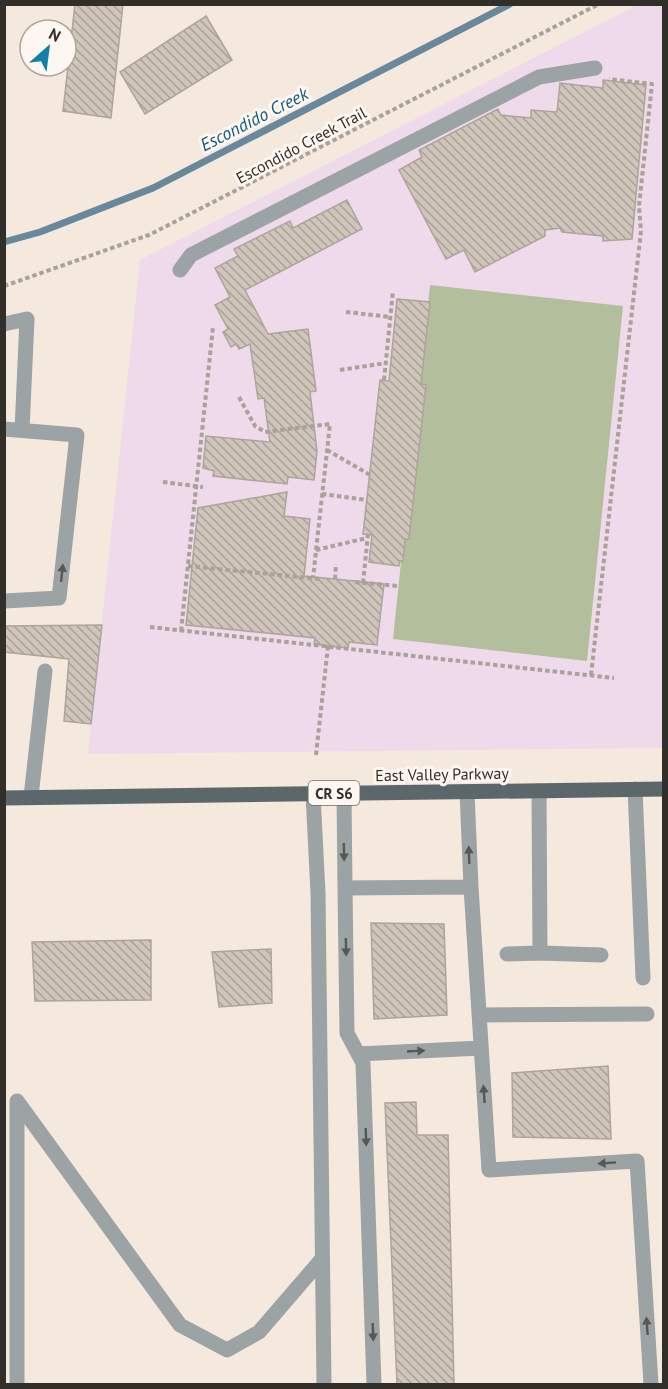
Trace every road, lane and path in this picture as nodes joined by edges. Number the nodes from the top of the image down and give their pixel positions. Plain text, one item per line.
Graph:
1 (599, 4) edge
2 (599, 73) joint
3 (180, 270) dead end
4 (4, 286) edge
5 (393, 291) dead end
6 (346, 312) dead end
7 (391, 316) junction
8 (4, 324) edge
9 (213, 327) dead end
10 (386, 363) junction
11 (340, 370) dead end
12 (384, 380) dead end
13 (239, 397) dead end
14 (4, 429) edge
15 (22, 430) junction
16 (327, 450) junction
17 (370, 475) dead end
18 (163, 482) dead end
19 (196, 486) junction
20 (203, 487) dead end
21 (322, 494) junction
22 (367, 500) dead end
23 (316, 550) junction
24 (336, 564) dead end
25 (188, 566) junction
26 (313, 578) junction
27 (320, 579) dead end
28 (335, 579) dead end
29 (355, 582) dead end
30 (363, 583) junction
31 (397, 586) dead end
32 (4, 601) edge
33 (150, 627) dead end
34 (181, 631) junction
35 (328, 646) junction
36 (45, 671) dead end
37 (591, 675) junction
38 (614, 678) dead end
39 (316, 755) dead end
40 (635, 789) junction
41 (663, 789) edge
42 (539, 791) junction
43 (467, 792) junction
44 (344, 793) junction
45 (313, 794) junction
46 (31, 797) junction
47 (4, 798) edge
48 (471, 887) junction
49 (345, 888) junction
50 (540, 953) junction
51 (507, 954) dead end
52 (601, 955) dead end
53 (643, 978) dead end
54 (647, 1014) dead end
55 (479, 1015) junction
56 (481, 1048) junction
57 (358, 1054) junction
58 (321, 1260) junction
59 (17, 1384) edge
60 (324, 1384) edge
61 (374, 1384) edge
62 (651, 1384) edge

1 - 4 path, Escondido Creek Trail
2 - 3 lane
2 - 37 path
5 - 7 path
6 - 7 path
7 - 10 path
8 - 15 lane
9 - 19 path
10 - 11 path
10 - 12 path
13 - 16 path
14 - 15 lane
32 -> 15 lane
16 - 17 path
16 - 21 path
18 - 19 path
19 - 20 path
19 - 25 path
21 - 22 path
21 - 23 path
23 - 26 path
23 - 30 path
24 - 28 path
25 - 26 path
25 - 34 path
26 - 27 path
29 - 30 path
30 - 31 path
33 - 34 path
34 - 35 path
35 - 37 path
35 - 39 path
36 - 46 lane
37 - 38 path
40 - 41 main road, East Valley Parkway / CR S6
40 - 42 main road, East Valley Parkway / CR S6
40 - 53 lane
42 - 43 main road, East Valley Parkway / CR S6
42 - 50 lane
43 - 44 main road, East Valley Parkway / CR S6
48 -> 43 lane
44 - 45 main road, East Valley Parkway / CR S6
44 -> 49 lane
45 - 46 main road, East Valley Parkway / CR S6
45 - 58 lane
46 - 47 main road, East Valley Parkway / CR S6
48 - 49 lane
48 - 55 lane
49 -> 57 lane
50 - 51 lane
50 - 52 lane
54 - 55 lane
55 - 56 lane
57 -> 56 lane
62 -> 56 lane
57 -> 61 lane
58 - 59 lane
58 - 60 lane

